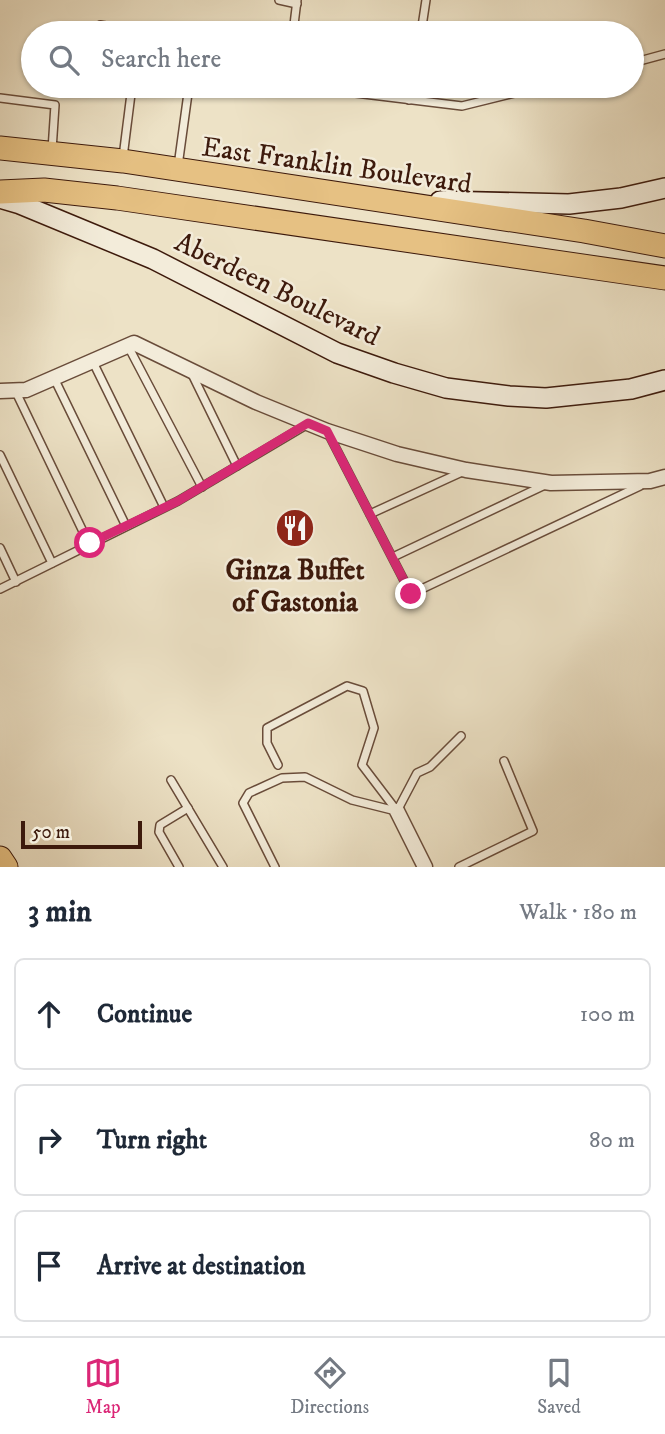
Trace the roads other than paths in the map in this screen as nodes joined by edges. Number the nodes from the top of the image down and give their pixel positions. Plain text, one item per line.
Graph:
1 (279, 0) edge
2 (426, 0) edge
3 (297, 2) edge
4 (295, 21) edge
5 (423, 21) edge
6 (665, 54) edge
7 (644, 60) edge
8 (0, 98) edge
9 (131, 98) edge
10 (187, 98) edge
11 (394, 98) edge
12 (494, 98) edge
13 (410, 100) joint
14 (0, 148) edge
15 (52, 153) junction
16 (123, 161) junction
17 (177, 170) junction
18 (665, 188) edge
19 (0, 192) edge
20 (0, 198) edge
21 (374, 200) junction
22 (665, 246) edge
23 (665, 278) edge
24 (128, 345) junction
25 (92, 360) junction
26 (189, 370) junction
27 (54, 377) junction
28 (665, 380) edge
29 (8, 391) edge
30 (308, 423) junction
31 (327, 431) junction
32 (0, 455) edge
33 (237, 466) junction
34 (466, 470) junction
35 (658, 479) edge
36 (551, 483) junction
37 (202, 487) junction
38 (164, 507) junction
39 (370, 514) junction
40 (126, 526) junction
41 (89, 544) junction
42 (0, 548) edge
43 (393, 557) junction
44 (52, 563) junction
45 (16, 582) junction
46 (0, 589) edge
47 (461, 736) dead end
48 (504, 761) dead end
49 (278, 765) dead end
50 (171, 780) dead end
51 (188, 808) junction
52 (397, 811) junction
53 (0, 858) edge
54 (6, 867) edge
55 (179, 867) edge
56 (223, 867) edge
57 (275, 867) edge
58 (425, 867) edge
59 (458, 867) edge

1 - 3 lane
2 - 5 lane
3 - 4 lane
6 - 7 lane
8 - 15 lane
9 - 16 lane
10 - 17 lane
11 - 13 lane
12 - 13 lane
14 - 15 main road, East Franklin Boulevard
15 - 16 main road, East Franklin Boulevard
16 - 17 main road, East Franklin Boulevard
17 - 21 main road, East Franklin Boulevard
18 - 21 main road
19 - 23 main road
20 - 28 main road, Aberdeen Boulevard
21 - 22 main road, East Franklin Boulevard
24 - 25 street
24 - 26 street
24 - 37 lane
25 - 27 street
25 - 38 lane
26 - 30 street
26 - 33 lane
27 - 29 street
27 - 40 lane
29 - 41 lane
30 - 31 street
30 - 33 lane
31 - 34 street
31 - 39 lane
32 - 44 lane
33 - 37 lane
34 - 36 street
34 - 39 lane
35 - 36 street
35 - 43 lane
36 - 43 lane
37 - 38 lane
38 - 40 lane
39 - 43 lane
40 - 41 lane
41 - 44 lane
42 - 45 lane
44 - 45 lane
45 - 46 lane
47 - 52 lane
48 - 59 lane
49 - 52 lane
50 - 51 lane
51 - 55 lane
51 - 56 lane
52 - 57 lane
52 - 58 street
53 - 54 main road

